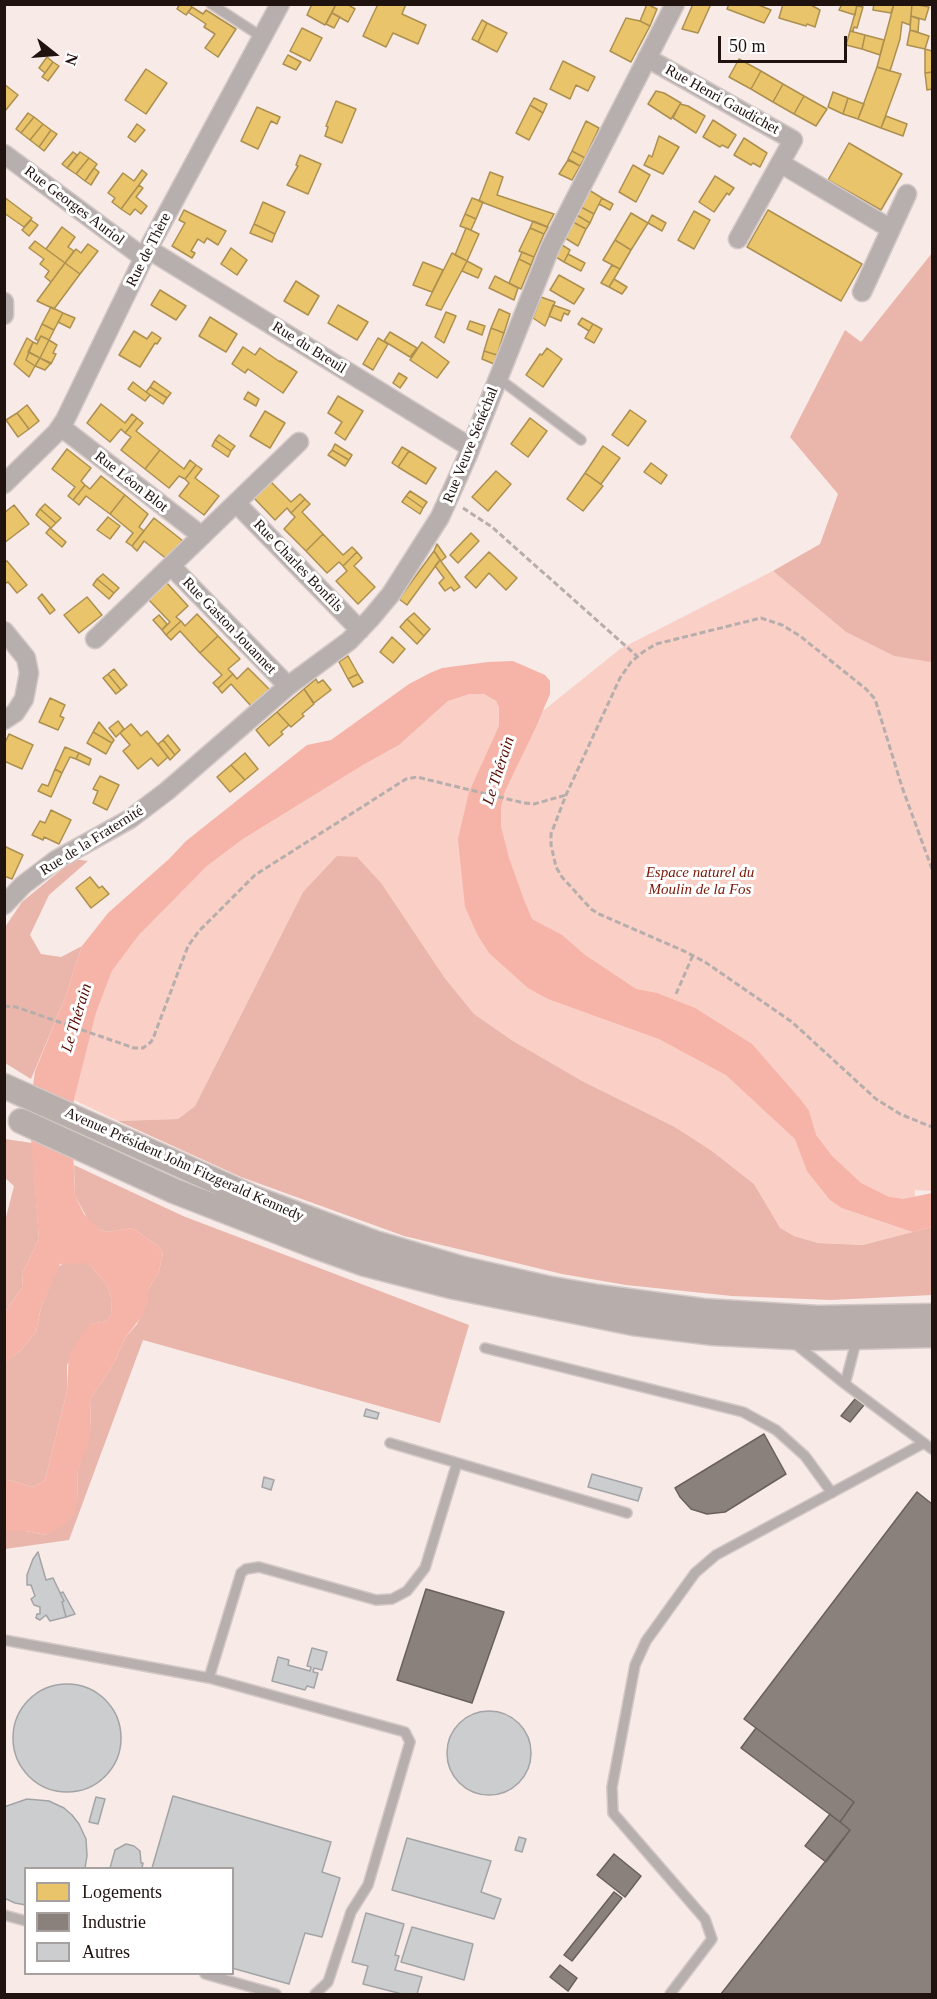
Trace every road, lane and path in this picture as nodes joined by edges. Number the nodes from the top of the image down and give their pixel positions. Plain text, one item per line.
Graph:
1 (211, 4) edge
2 (280, 4) edge
3 (675, 4) edge
4 (262, 37) junction
5 (646, 58) junction
6 (4, 154) edge
7 (780, 163) junction
8 (906, 194) dead end
9 (891, 229) junction
10 (738, 239) dead end
11 (146, 254) junction
12 (862, 292) dead end
13 (4, 302) edge
14 (4, 315) edge
15 (498, 378) junction
16 (61, 427) junction
17 (581, 440) dead end
18 (299, 442) dead end
19 (470, 447) junction
20 (4, 484) edge
21 (449, 499) junction
22 (236, 503) junction
23 (202, 536) junction
24 (171, 566) junction
25 (360, 630) junction
26 (4, 631) edge
27 (95, 639) dead end
28 (637, 656) junction
29 (288, 686) junction
30 (4, 720) edge
31 (566, 795) junction
32 (154, 802) joint
33 (933, 869) edge
34 (4, 905) edge
35 (693, 955) junction
36 (676, 994) dead end
37 (4, 1006) edge
38 (15, 1103) edge
39 (933, 1127) edge
40 (76, 1133) junction
41 (933, 1316) edge
42 (933, 1335) edge
43 (786, 1337) junction
44 (857, 1338) junction
45 (484, 1348) dead end
46 (846, 1384) junction
47 (390, 1443) dead end
48 (928, 1446) edge
49 (457, 1463) junction
50 (832, 1493) junction
51 (627, 1513) dead end
52 (4, 1640) edge
53 (209, 1678) junction
54 (4, 1915) edge
55 (24, 1920) edge
56 (208, 1975) edge
57 (276, 1995) edge
58 (315, 1995) edge
59 (670, 1995) edge

1 - 4 lane
2 - 4 street, Rue de Thère
3 - 5 street, Rue Veuve Sénéchal
4 - 11 street, Rue de Thère
5 - 7 street, Rue Henri Gaudichet
5 - 15 street, Rue Veuve Sénéchal
6 - 11 street, Rue Georges Auriol
7 - 9 street
7 - 10 street, Rue Henri Gaudichet
8 - 9 street
9 - 12 street
11 - 16 street, Rue de Thère
11 - 19 street, Rue du Breuil
13 - 14 street
15 - 17 lane
15 - 19 street, Rue Veuve Sénéchal
16 - 20 street, Rue de Thère
16 - 23 street, Rue Léon Blot
18 - 22 street
19 - 21 street, Rue Veuve Sénéchal
21 - 25 street, Rue Veuve Sénéchal
21 - 28 path
22 - 23 street
22 - 25 street, Rue Charles Bonfils
23 - 24 street, Rue Gaston Jouannet
24 - 27 street, Rue Gaston Jouannet
24 - 29 street, Rue Gaston Jouannet
25 - 29 street, Rue Veuve Sénéchal
26 - 30 street
28 - 31 path
28 - 33 path
29 - 32 street, Rue Veuve Sénéchal
31 - 35 path
31 - 37 path
32 - 34 street, Rue de la Fraternité
35 - 36 path
35 - 39 path
38 - 40 main road, Avenue Président John Fitzgerald Kennedy
40 - 41 main road, Avenue Président John Fitzgerald Kennedy
40 - 43 main road, Avenue Président John Fitzgerald Kennedy
42 - 44 main road, Avenue Président John Fitzgerald Kennedy
43 - 44 main road, Avenue Président John Fitzgerald Kennedy
43 - 46 lane
44 - 46 lane
45 - 50 lane
46 - 48 lane
47 - 49 lane
48 - 50 lane
49 - 51 lane
49 - 53 lane
50 - 59 lane
52 - 53 lane
53 - 58 lane
54 - 55 lane
56 - 57 lane

